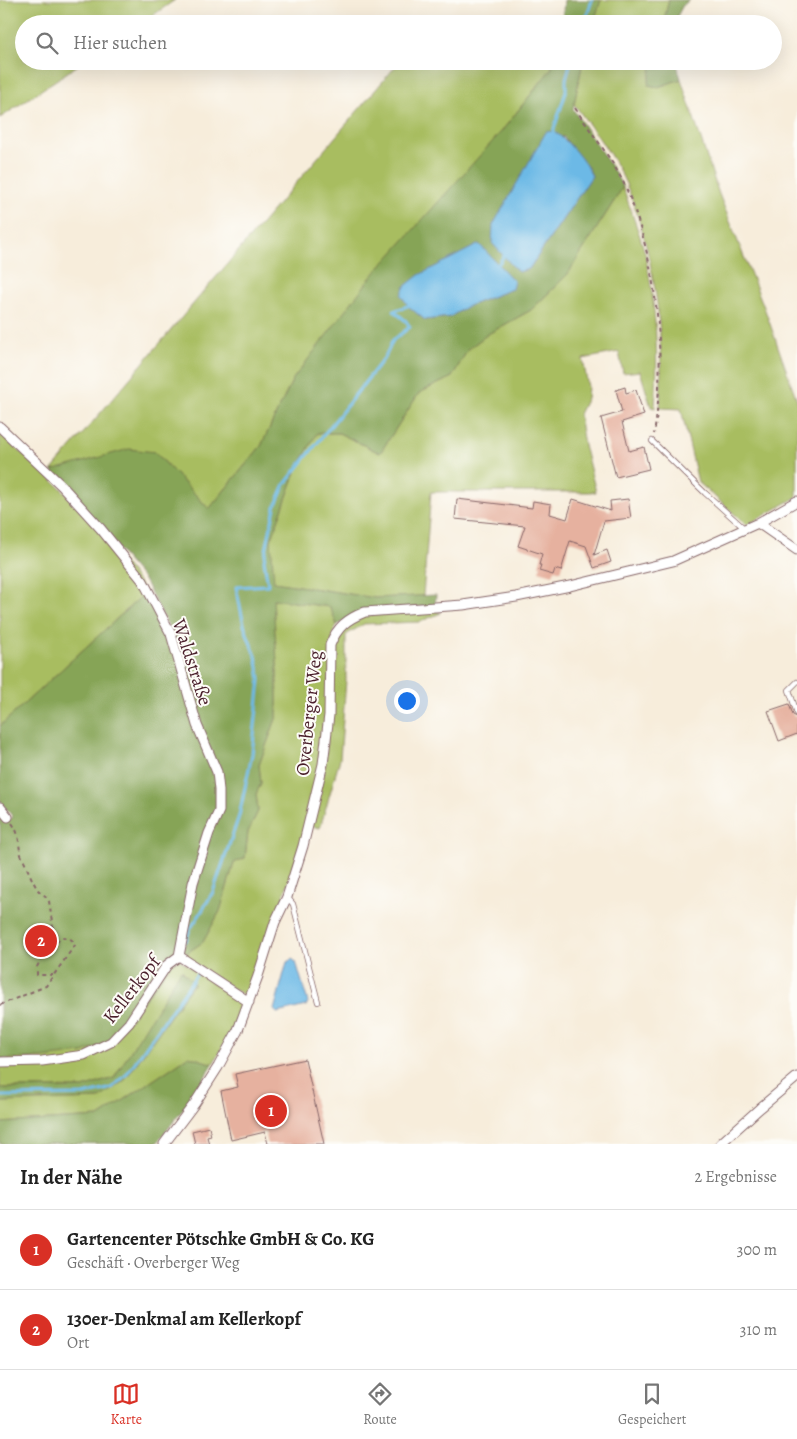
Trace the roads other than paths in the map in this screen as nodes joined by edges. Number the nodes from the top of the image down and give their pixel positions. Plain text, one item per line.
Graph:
1 (0, 427) edge
2 (652, 441) road end
3 (797, 500) edge
4 (758, 523) junction
5 (745, 528) junction
6 (797, 550) edge
7 (797, 682) edge
8 (797, 713) edge
9 (0, 807) edge
10 (8, 817) road end
11 (287, 897) junction
12 (179, 956) junction
13 (249, 1002) junction
14 (318, 1002) dead end
15 (0, 1062) edge
16 (797, 1077) edge
17 (164, 1144) edge
18 (720, 1144) edge

1 - 12 street, Waldstraße
2 - 5 lane
3 - 4 street, Overberger Weg
4 - 5 street, Overberger Weg
4 - 6 street
5 - 11 street, Overberger Weg
7 - 8 lane
9 - 10 street
11 - 13 street, Overberger Weg
11 - 14 lane
12 - 13 street, Kellerkopf
12 - 15 street, Kellerkopf
13 - 17 street, Overberger Weg
16 - 18 street

